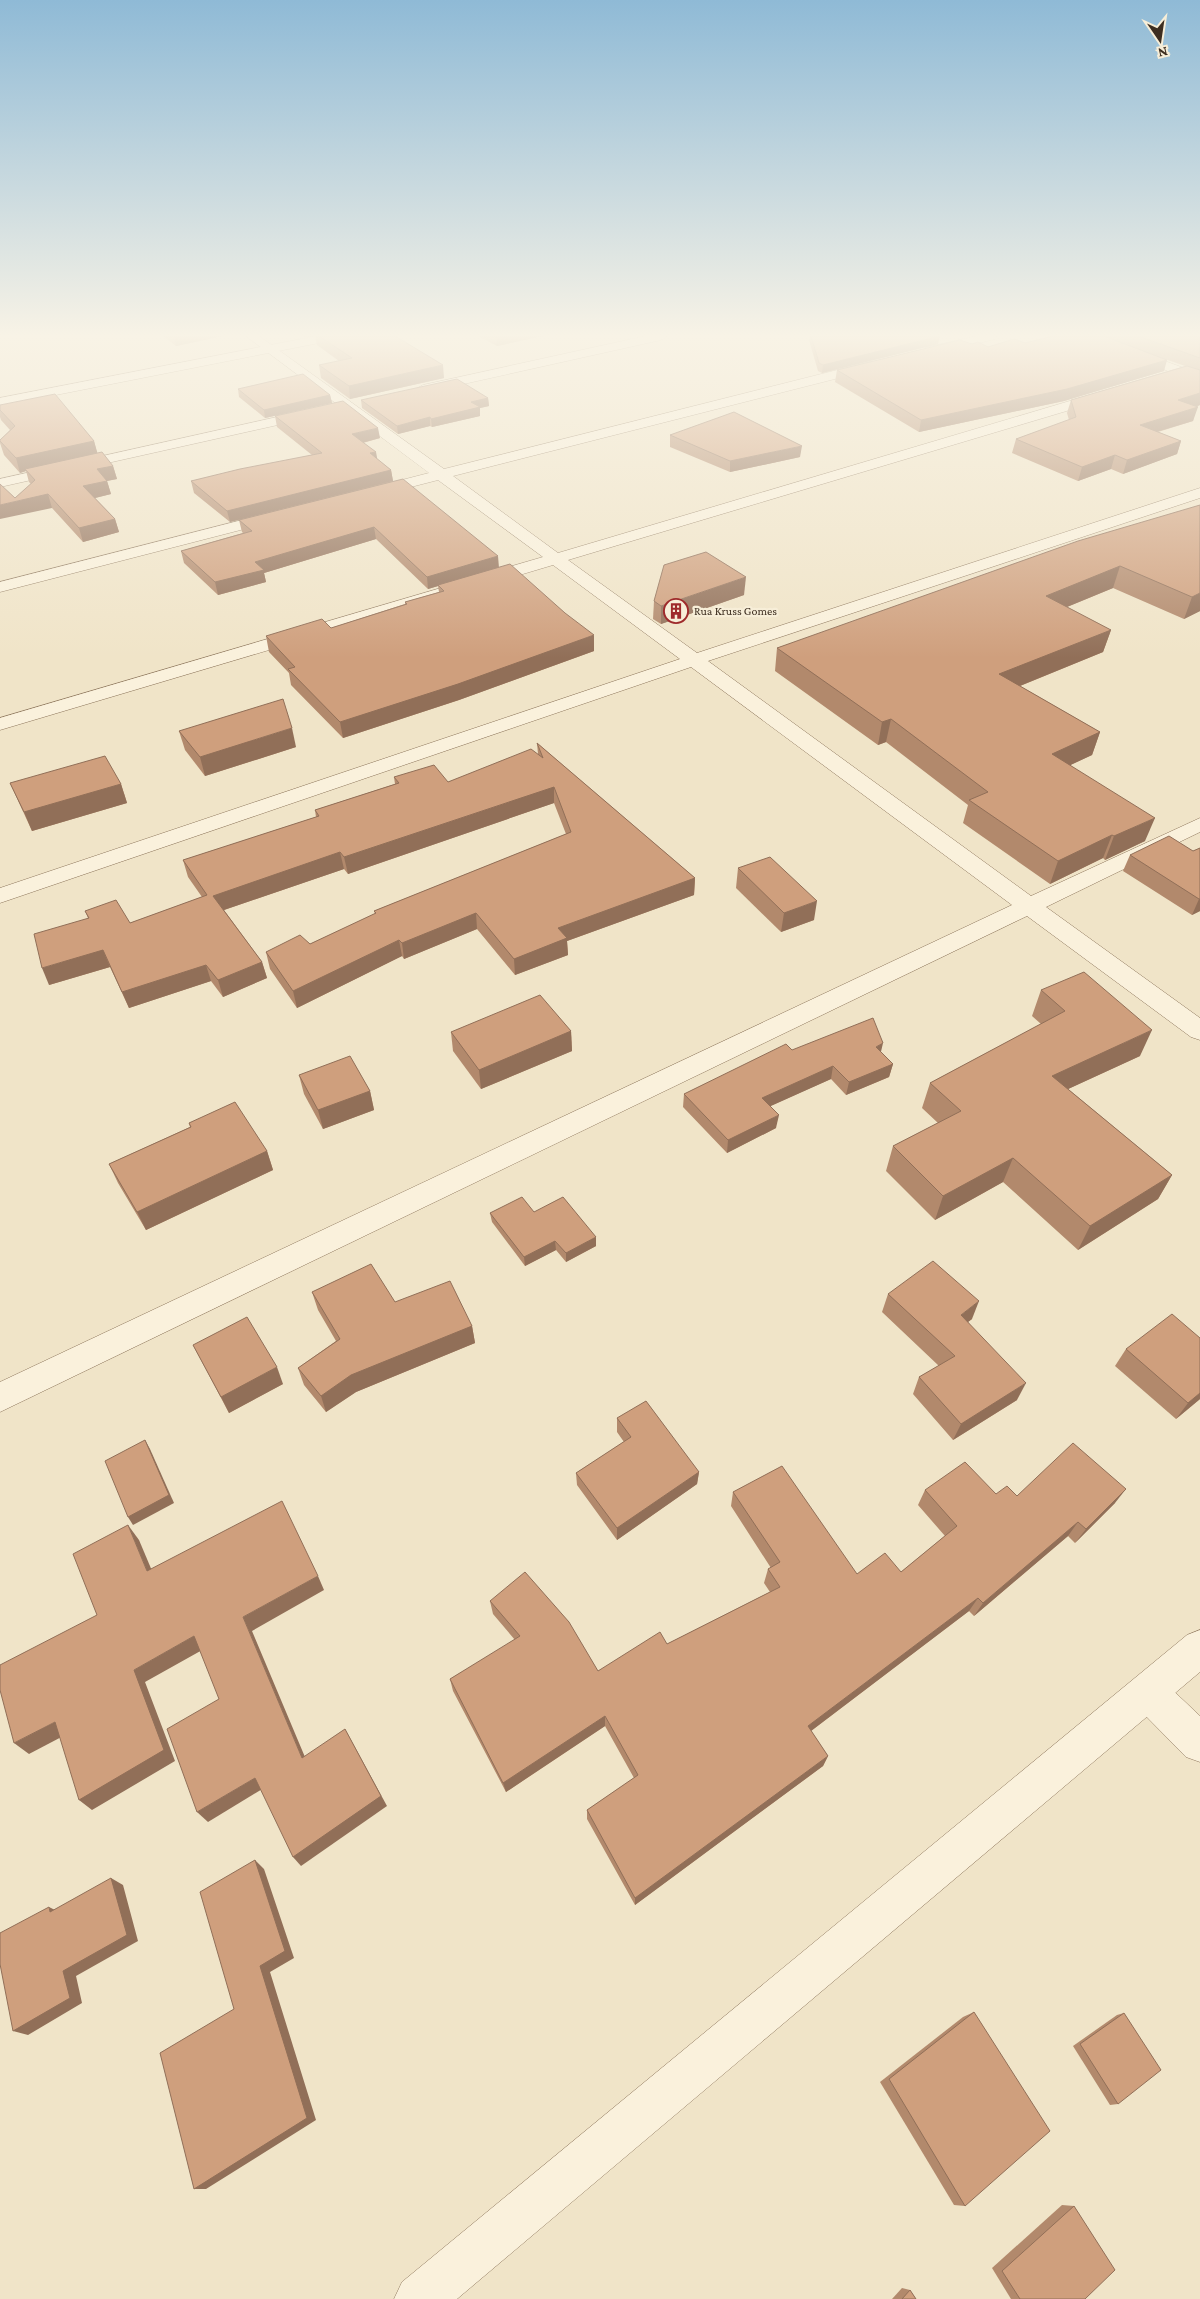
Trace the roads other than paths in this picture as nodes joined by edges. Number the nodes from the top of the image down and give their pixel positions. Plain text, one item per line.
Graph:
1 (179, 443) edge
2 (399, 443) edge
3 (566, 443) edge
4 (944, 443) edge
5 (442, 475) junction
6 (0, 483) edge
7 (1200, 493) edge
8 (355, 497) edge
9 (288, 514) edge
10 (556, 558) junction
11 (0, 587) edge
12 (694, 660) junction
13 (0, 724) edge
14 (1200, 824) edge
15 (0, 896) edge
16 (1029, 906) junction
17 (1200, 1031) edge
18 (0, 1398) edge
19 (1200, 1648) edge
20 (1148, 1692) junction
21 (1200, 1743) edge
22 (419, 2299) edge

1 - 6 street
2 - 5 street
3 - 5 street
4 - 10 street
5 - 8 street
5 - 10 street
7 - 12 street
9 - 11 street
10 - 12 street
10 - 13 street
12 - 15 street
12 - 16 street
14 - 16 street
16 - 17 street
16 - 18 street
19 - 20 street
20 - 21 street
20 - 22 street

